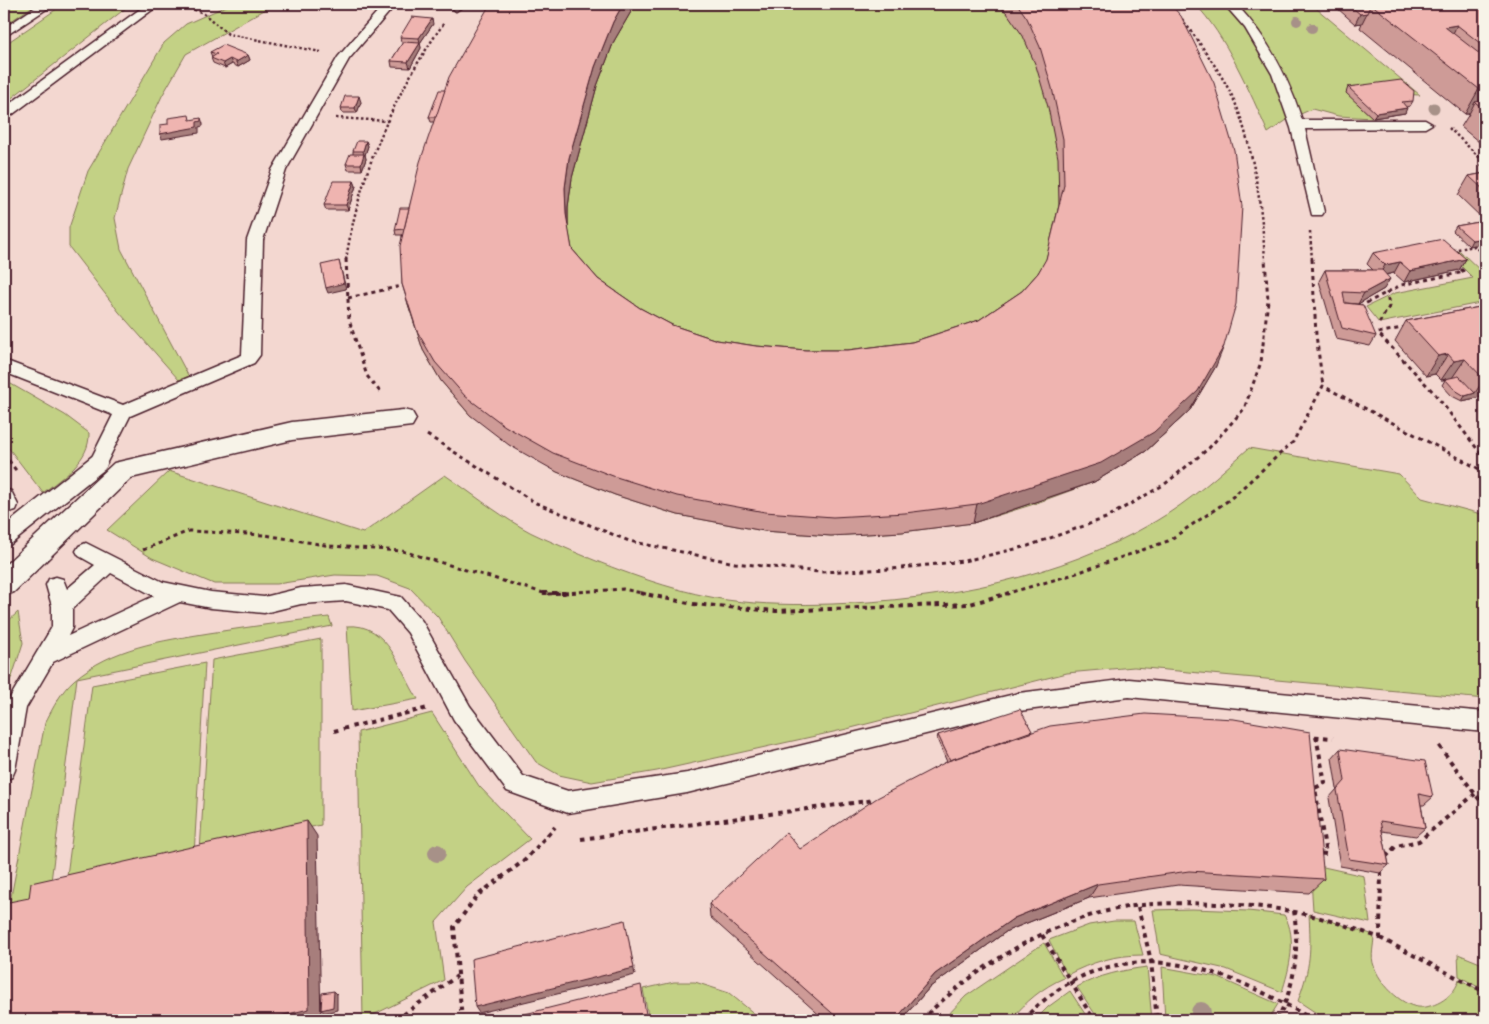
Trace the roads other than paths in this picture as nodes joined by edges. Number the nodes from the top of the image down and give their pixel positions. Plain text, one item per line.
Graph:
1 (48, 4) edge
2 (154, 4) edge
3 (390, 4) edge
4 (1230, 4) edge
5 (4, 33) edge
6 (4, 114) edge
7 (1298, 124) junction
8 (1425, 124) dead end
9 (1317, 212) road end
10 (4, 366) edge
11 (123, 412) junction
12 (402, 419) road end
13 (4, 538) edge
14 (86, 551) dead end
15 (110, 563) junction
16 (4, 584) edge
17 (56, 585) dead end
18 (180, 593) junction
19 (62, 606) junction
20 (46, 656) junction
21 (10, 710) edge
22 (1485, 722) edge
23 (4, 770) edge

1 - 5 lane
2 - 6 lane
3 - 11 lane
4 - 7 lane
7 - 8 lane
7 - 9 lane
10 - 11 lane
11 - 13 lane, bridge
12 - 16 street
14 - 15 lane
15 - 18 lane
15 - 19 lane
17 - 19 lane
18 - 20 lane
18 - 22 lane
19 - 20 lane
20 - 21 lane
21 - 23 lane

